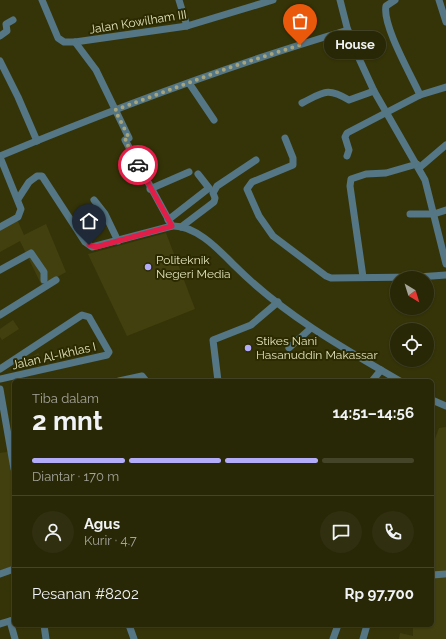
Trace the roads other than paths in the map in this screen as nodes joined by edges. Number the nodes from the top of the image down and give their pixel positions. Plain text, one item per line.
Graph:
1 (44, 0) edge
2 (179, 0) edge
3 (274, 0) edge
4 (340, 0) edge
5 (395, 0) edge
6 (439, 0) edge
7 (12, 20) dead end
8 (446, 22) edge
9 (187, 26) junction
10 (348, 30) junction
11 (0, 36) edge
12 (75, 42) junction
13 (0, 61) edge
14 (189, 83) junction
15 (446, 87) edge
16 (374, 91) junction
17 (420, 95) junction
18 (302, 103) dead end
19 (115, 110) junction
20 (386, 114) junction
21 (214, 120) dead end
22 (285, 138) dead end
23 (37, 141) junction
24 (446, 145) edge
25 (0, 156) edge
26 (347, 156) dead end
27 (256, 160) dead end
28 (418, 166) junction
29 (189, 172) dead end
30 (198, 174) dead end
31 (150, 189) junction
32 (18, 199) junction
33 (94, 200) dead end
34 (446, 210) edge
35 (410, 214) dead end
36 (434, 214) junction
37 (170, 223) junction
38 (0, 227) edge
39 (181, 227) junction
40 (442, 235) edge
41 (118, 241) junction
42 (446, 264) edge
43 (0, 270) edge
44 (446, 275) edge
45 (363, 277) junction
46 (44, 280) dead end
47 (56, 280) dead end
48 (278, 302) junction
49 (0, 315) edge
50 (311, 328) junction
51 (290, 348) dead end
52 (0, 369) edge
53 (381, 370) junction
54 (0, 379) edge
55 (128, 379) edge
56 (144, 379) edge
57 (218, 379) edge
58 (374, 379) edge
59 (394, 379) edge
60 (0, 389) edge
61 (434, 401) edge
62 (446, 406) edge
63 (2, 423) edge
64 (12, 461) edge
65 (12, 570) edge
66 (0, 574) edge
67 (446, 574) edge
68 (434, 575) edge
69 (12, 620) edge
70 (0, 623) edge
71 (13, 627) edge
72 (44, 627) edge
73 (130, 627) edge
74 (337, 627) edge
75 (366, 627) edge
76 (14, 639) edge
77 (46, 639) edge
78 (134, 639) edge
79 (333, 639) edge
80 (363, 639) edge

1 - 12 street
2 - 9 street
3 - 9 street, Jalan Kowilham III
4 - 10 street
5 - 17 street
6 - 8 street
7 - 11 street
9 - 12 street, Jalan Kowilham III
10 - 14 street
10 - 16 street
12 - 19 street
13 - 23 street
14 - 19 street
14 - 21 street
15 - 17 street
16 - 18 street
16 - 20 street
17 - 20 street
19 - 23 street
19 - 31 street
20 - 26 street
20 - 28 street
22 - 45 street
23 - 25 street
24 - 28 street
25 - 32 street
27 - 39 street
28 - 36 street
28 - 45 street
29 - 31 street
30 - 37 street
31 - 37 street
32 - 38 street
32 - 41 street
33 - 41 street
34 - 36 street
35 - 36 street
36 - 40 street
37 - 39 street
37 - 41 street
39 - 48 street
40 - 42 street
43 - 46 street
44 - 45 street
47 - 49 street
48 - 50 street
48 - 57 street
50 - 51 street
50 - 53 street
52 - 54 street, Jalan Al-Ikhlas I
53 - 58 street
53 - 59 street
55 - 56 street
60 - 63 street
61 - 62 street
63 - 64 street
65 - 66 street
67 - 68 street
69 - 70 street
71 - 76 street
72 - 77 street
73 - 78 street
74 - 79 street
75 - 80 street

